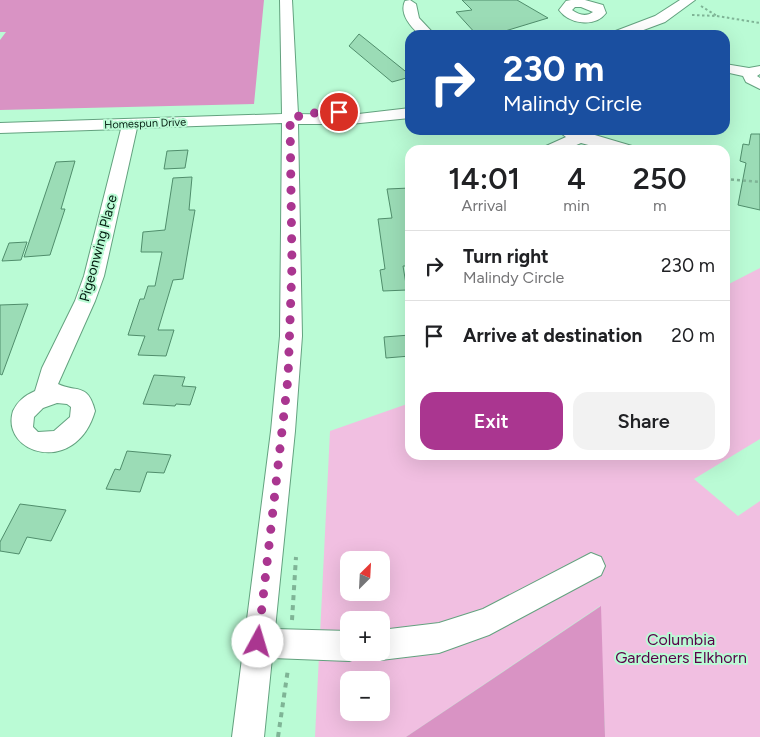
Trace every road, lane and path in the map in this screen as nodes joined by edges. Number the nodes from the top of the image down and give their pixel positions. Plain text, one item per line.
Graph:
1 (286, 0) edge
2 (409, 3) edge
3 (695, 3) edge
4 (688, 15) junction
5 (717, 16) junction
6 (595, 17) dead end
7 (760, 23) edge
8 (424, 30) edge
9 (617, 30) edge
10 (634, 30) edge
11 (659, 30) edge
12 (730, 68) edge
13 (755, 71) edge
14 (760, 85) edge
15 (405, 104) edge
16 (405, 113) edge
17 (290, 118) junction
18 (130, 124) junction
19 (0, 128) edge
20 (571, 135) edge
21 (575, 135) edge
22 (558, 145) edge
23 (609, 145) edge
24 (730, 179) edge
25 (760, 182) edge
26 (46, 396) dead end
27 (591, 566) dead end
28 (258, 642) junction
29 (390, 644) edge
30 (340, 646) edge
31 (248, 737) edge

1 - 17 street
2 - 8 street
3 - 4 street
3 - 5 path
3 - 10 street
4 - 5 path
4 - 11 street
5 - 7 path
6 - 9 street
12 - 13 street
13 - 14 street
15 - 17 street
16 - 17 street
17 - 18 street, Homespun Drive
17 - 28 street
18 - 19 street, Homespun Drive
18 - 26 street, Pigeonwing Place
20 - 22 street
21 - 23 street
24 - 25 path
27 - 29 street
28 - 30 street
28 - 31 street

